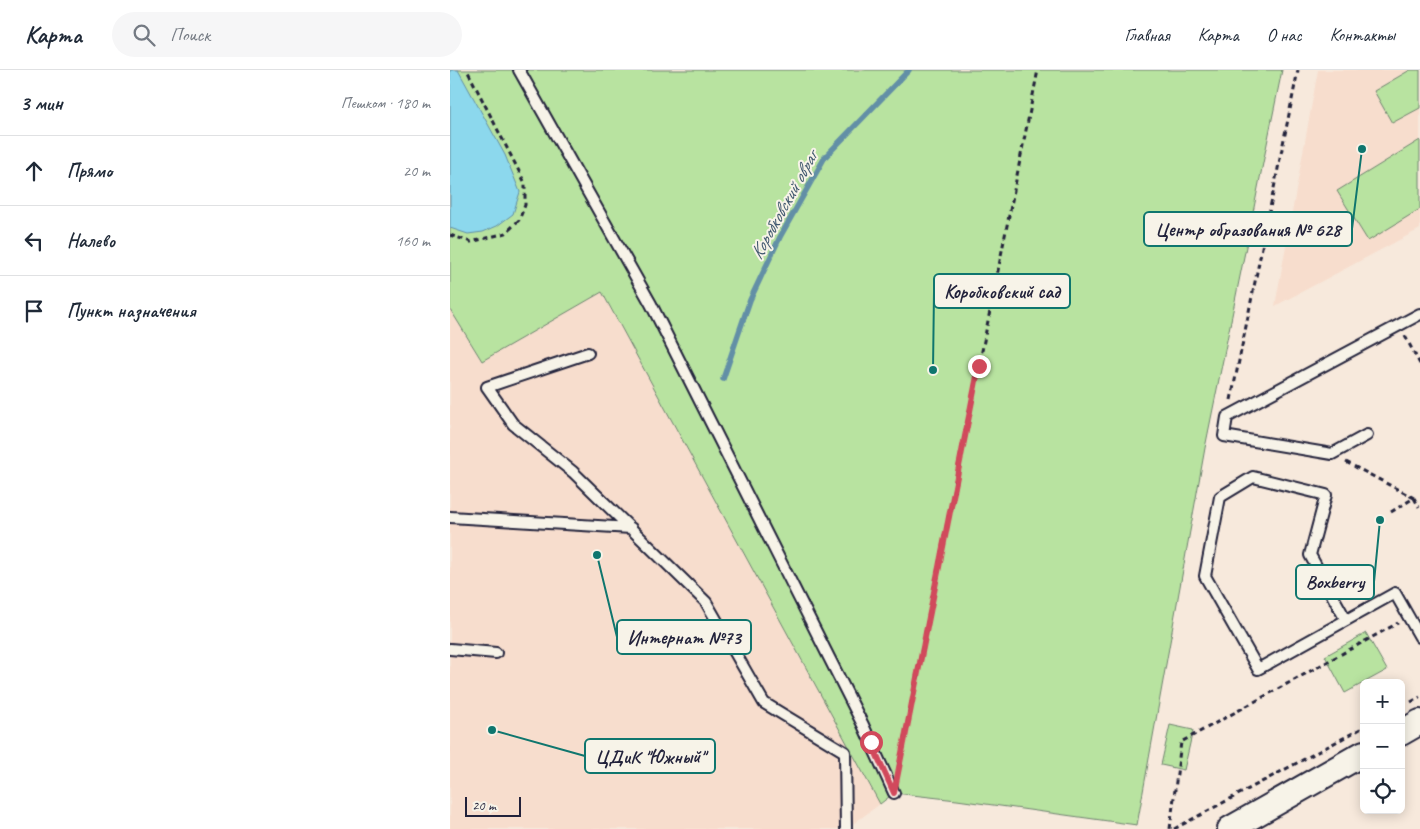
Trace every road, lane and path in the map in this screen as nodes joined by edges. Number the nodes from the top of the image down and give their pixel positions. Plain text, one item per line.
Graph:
1 (468, 70) edge
2 (519, 70) edge
3 (1038, 70) edge
4 (1298, 70) edge
5 (450, 235) edge
6 (1420, 314) edge
7 (1399, 325) junction
8 (588, 353) dead end
9 (1420, 364) edge
10 (1227, 417) junction
11 (1367, 435) dead end
12 (1332, 454) junction
13 (1414, 498) junction
14 (1420, 507) edge
15 (1391, 512) dead end
16 (450, 517) edge
17 (631, 528) junction
18 (1408, 617) junction
19 (1346, 620) junction
20 (1420, 637) edge
21 (450, 649) edge
22 (496, 652) dead end
23 (1420, 722) edge
24 (1360, 729) edge
25 (1405, 730) edge
26 (1360, 756) edge
27 (894, 793) joint
28 (846, 829) edge
29 (1170, 829) edge
30 (1174, 829) edge
31 (1230, 829) edge

1 - 5 path
2 - 27 lane
3 - 27 path
4 - 10 path
6 - 7 lane
7 - 9 path
7 - 10 lane
8 - 17 lane
10 - 12 lane
11 - 12 lane
12 - 13 path
13 - 14 path
13 - 15 path
16 - 17 lane
17 - 28 lane
18 - 19 lane
18 - 20 lane
18 - 29 path
19 - 19 lane
21 - 22 lane
23 - 25 street
24 - 30 path
26 - 31 street

